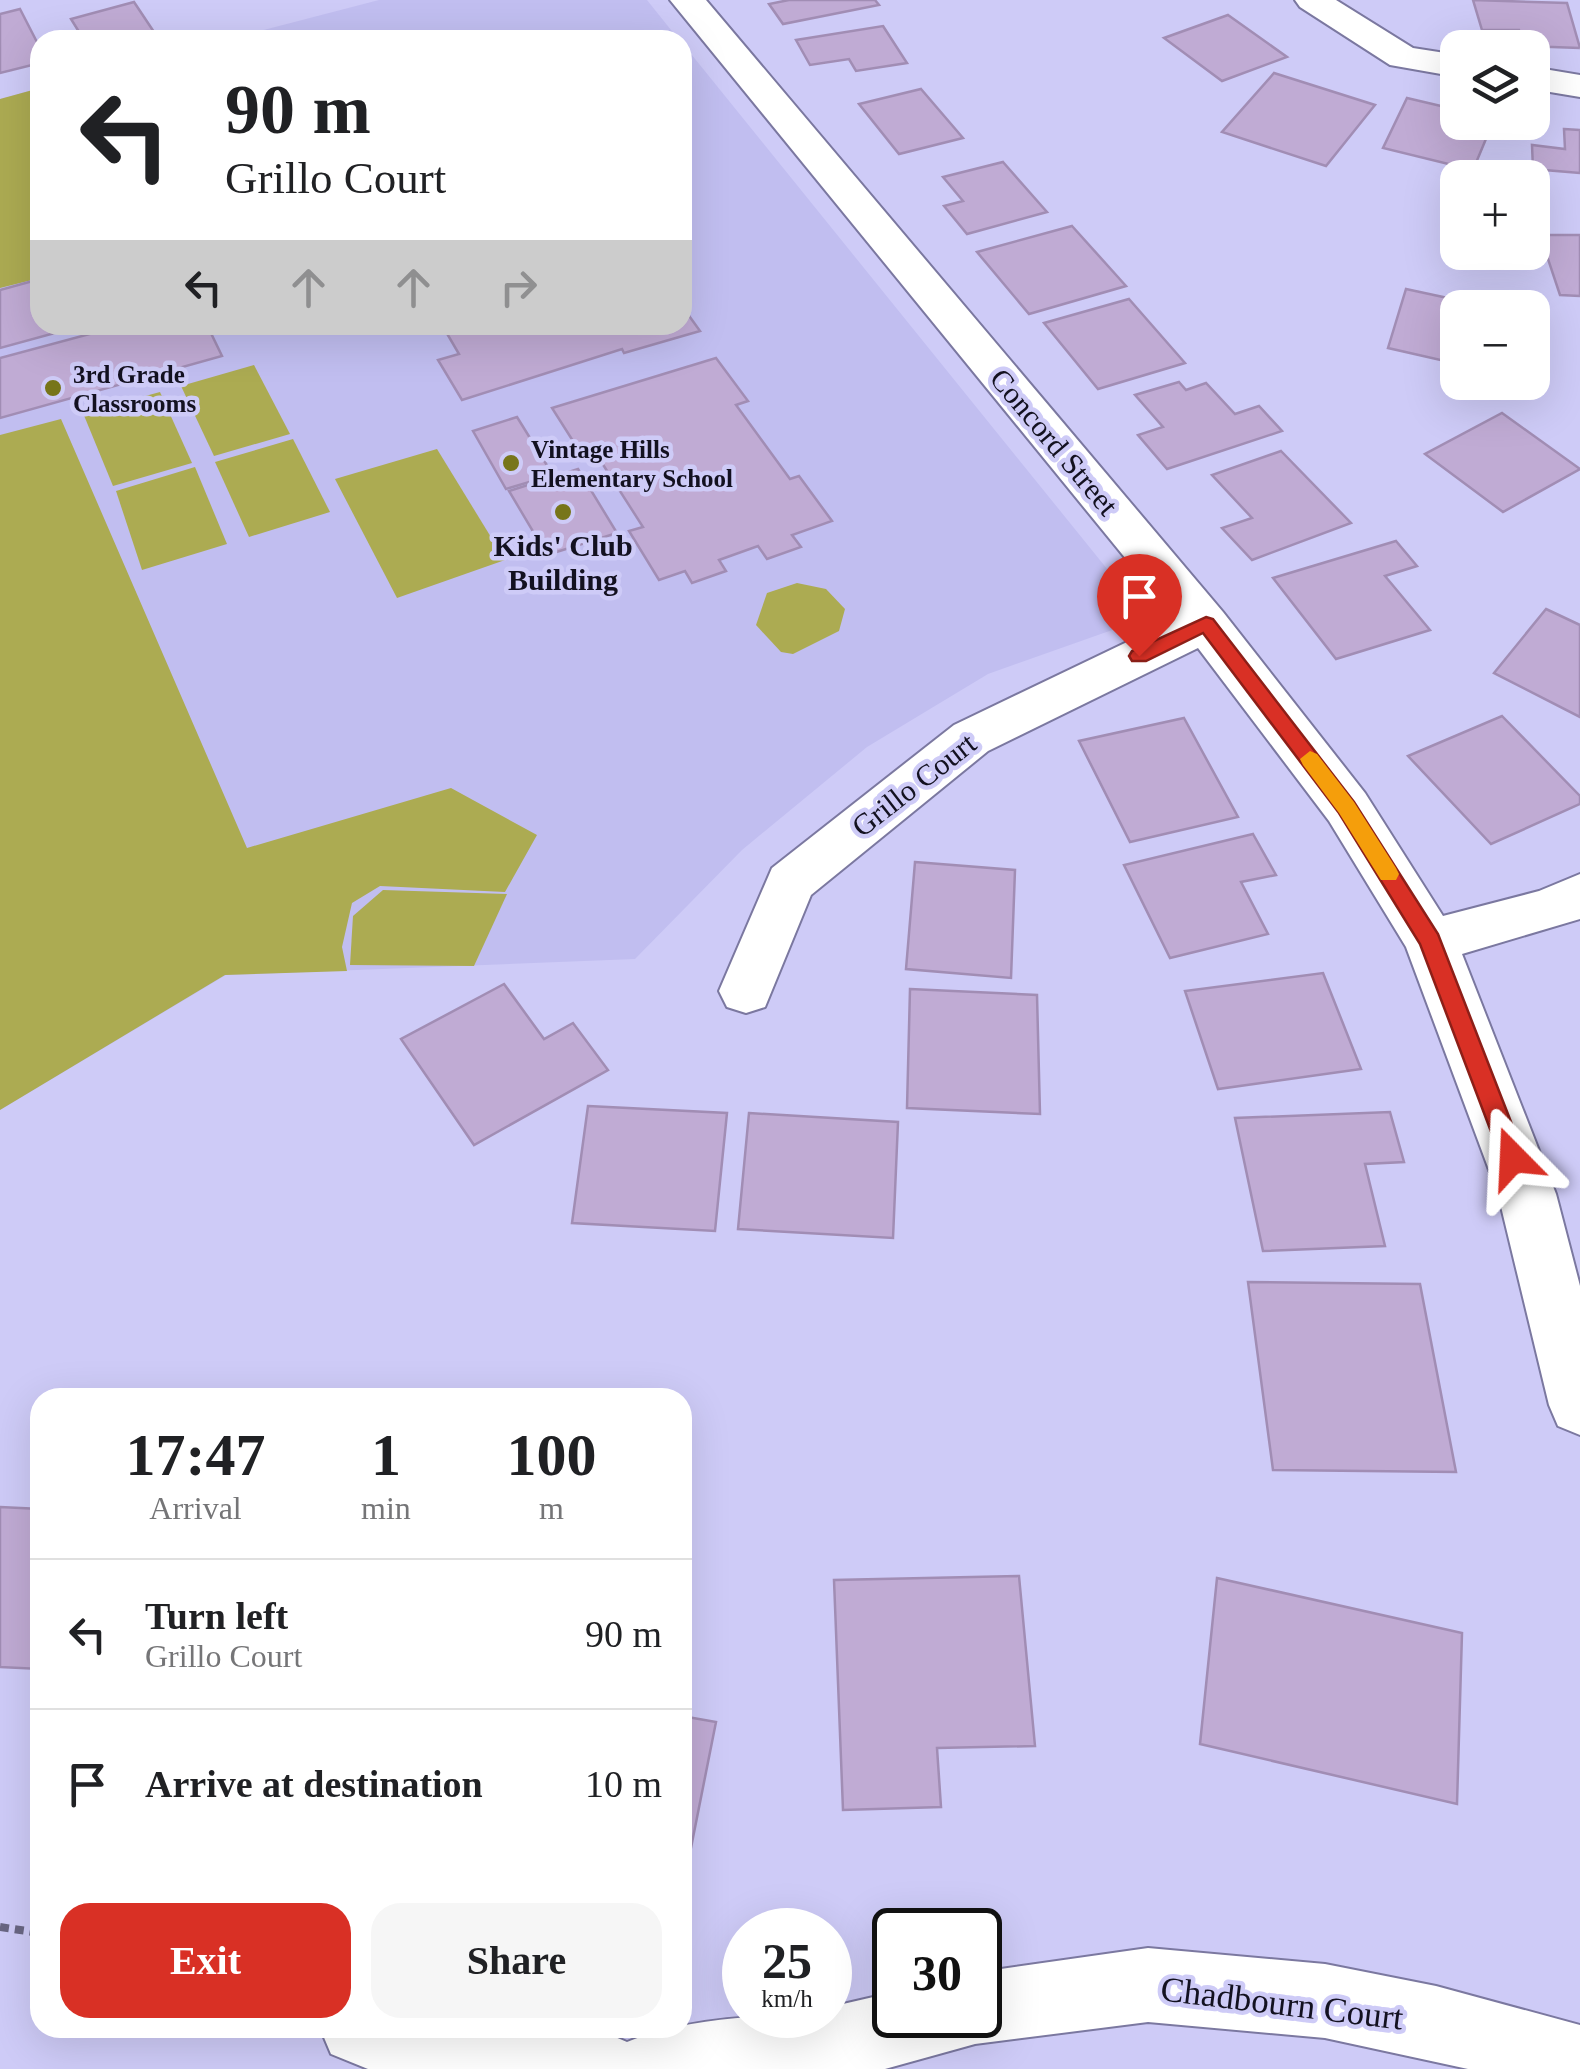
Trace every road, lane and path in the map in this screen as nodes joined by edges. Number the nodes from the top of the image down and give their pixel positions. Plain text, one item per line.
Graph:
1 (687, 0) edge
2 (1312, 0) edge
3 (1440, 63) edge
4 (1550, 81) edge
5 (1580, 86) edge
6 (1206, 624) junction
7 (1580, 895) edge
8 (1430, 941) junction
9 (746, 991) dead end
10 (1580, 1404) edge
11 (0, 1927) edge
12 (30, 1932) edge
13 (1002, 2006) edge
14 (872, 2035) edge
15 (387, 2038) edge
16 (1580, 2063) edge
17 (601, 2069) edge
18 (653, 2069) edge

1 - 6 street, Concord Street
2 - 3 street
4 - 5 street
6 - 8 street, Concord Street
6 - 9 street, Grillo Court
7 - 8 street
8 - 10 street, Concord Street
11 - 12 path
13 - 16 street, Chadbourn Court
14 - 18 street
15 - 17 street

